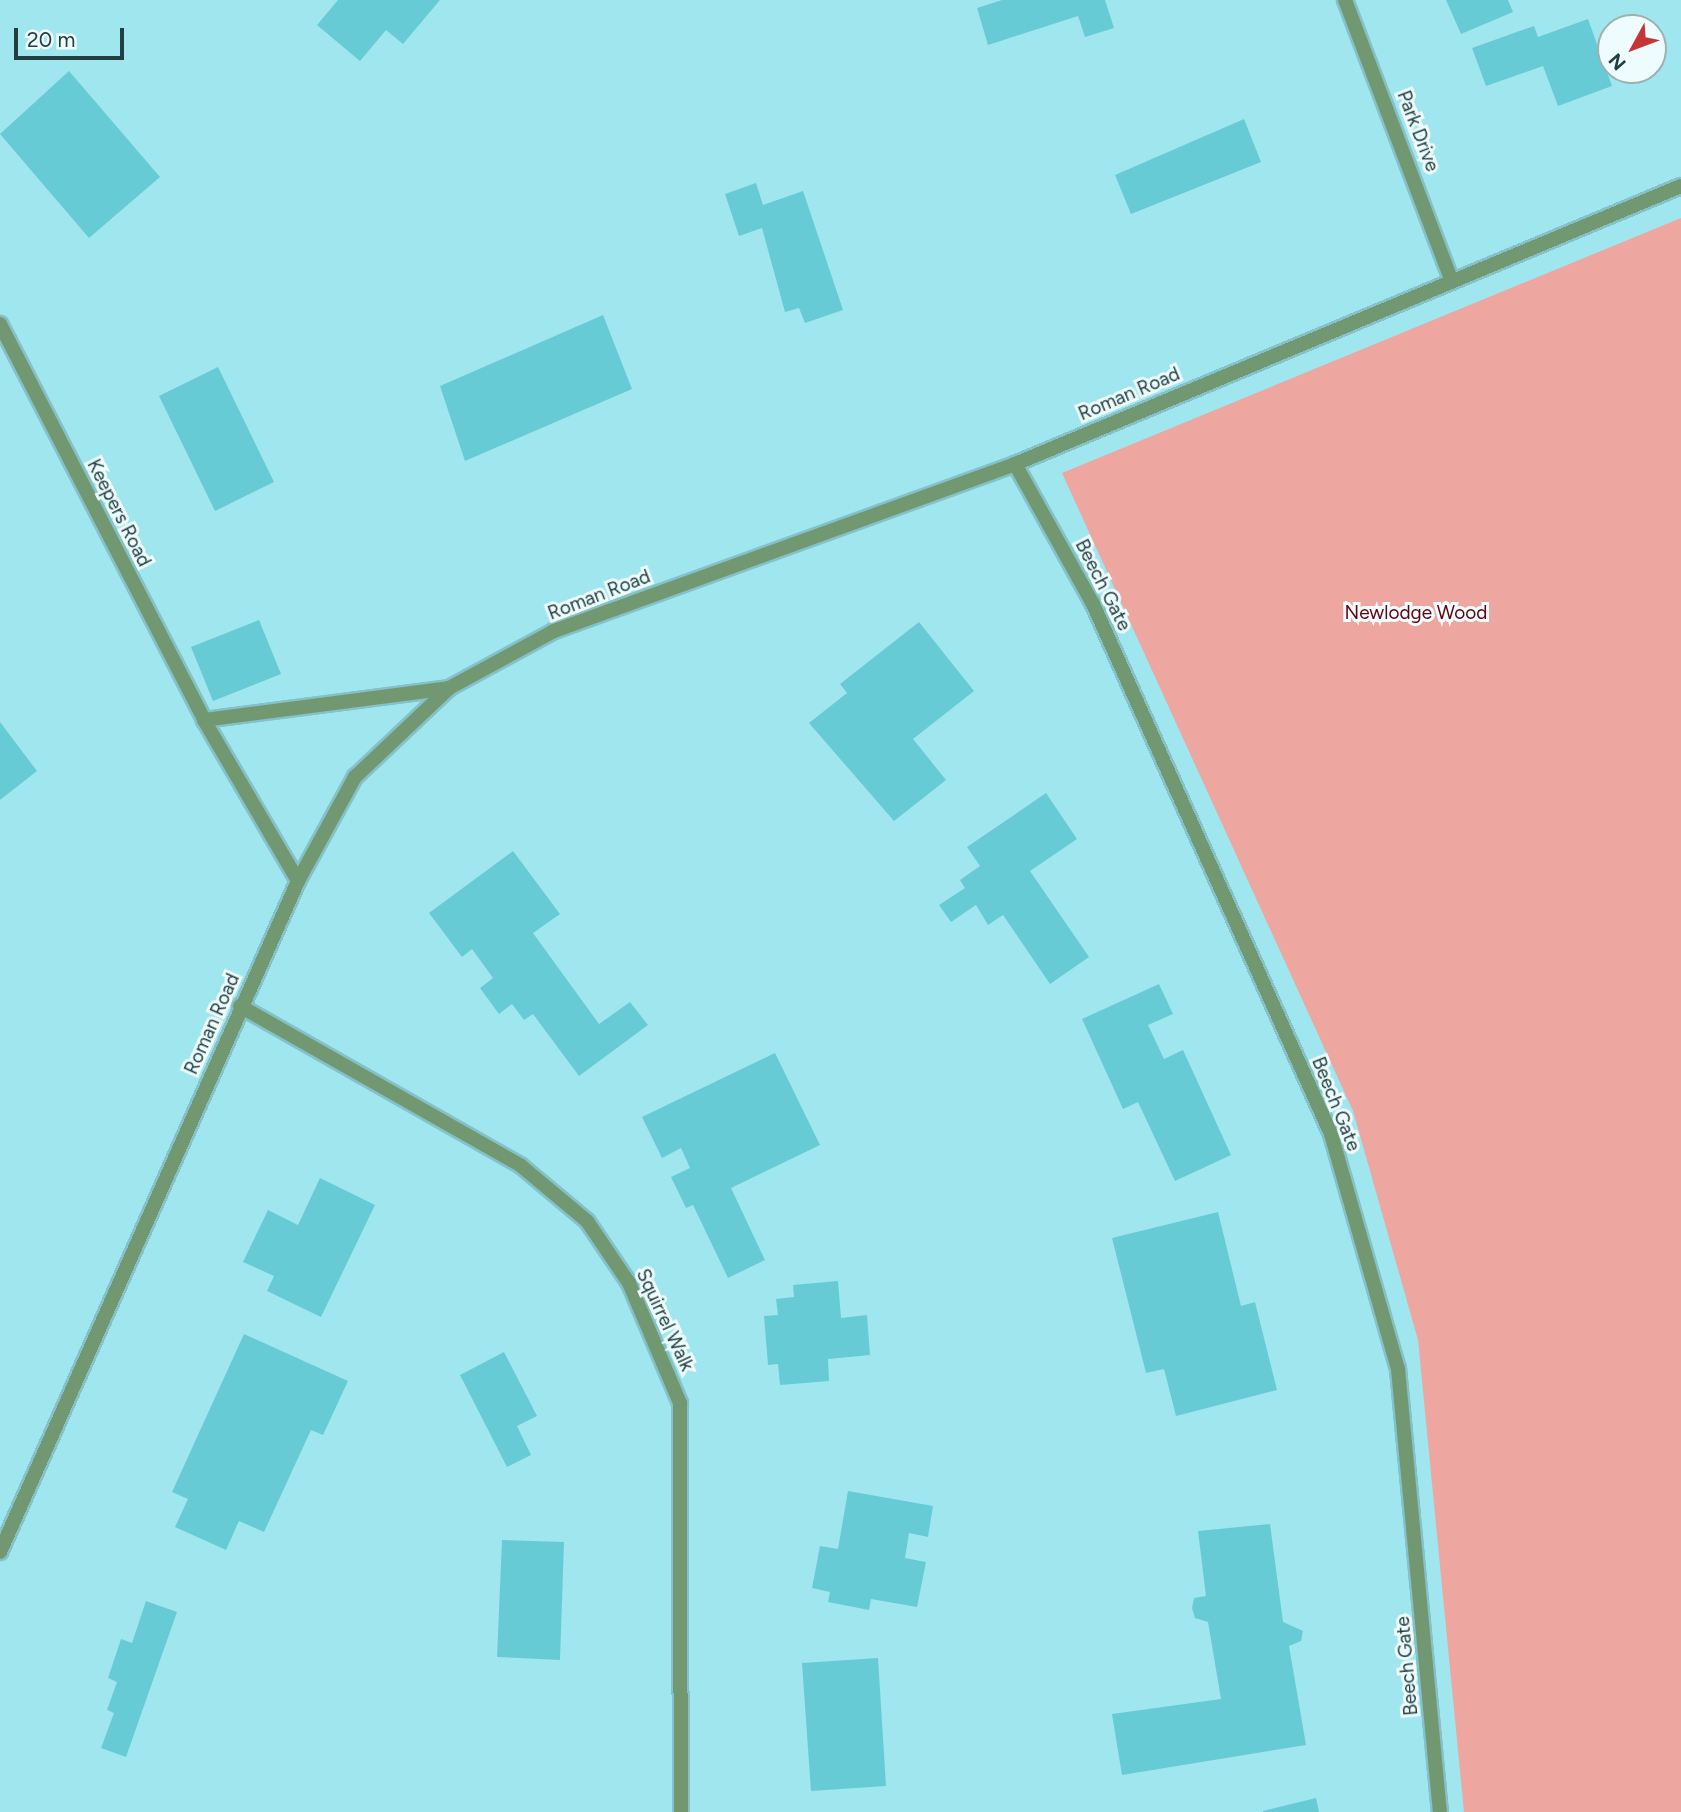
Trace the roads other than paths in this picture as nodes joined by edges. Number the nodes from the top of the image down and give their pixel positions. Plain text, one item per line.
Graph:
1 (1345, 0) edge
2 (1681, 186) edge
3 (1451, 279) junction
4 (0, 324) edge
5 (1015, 464) junction
6 (449, 688) junction
7 (204, 720) junction
8 (298, 881) junction
9 (240, 1006) junction
10 (0, 1552) edge
11 (681, 1812) edge
12 (1440, 1812) edge

1 - 3 street, Park Drive
2 - 3 street, Roman Road
3 - 5 street, Roman Road
4 - 7 street, Keepers Road
5 - 6 street, Roman Road
5 - 12 street, Beech Gate
6 - 7 street
6 - 8 street, Roman Road
7 - 8 street, Keepers Road
8 - 9 street, Roman Road
9 - 10 street, Roman Road
9 - 11 street, Squirrel Walk

